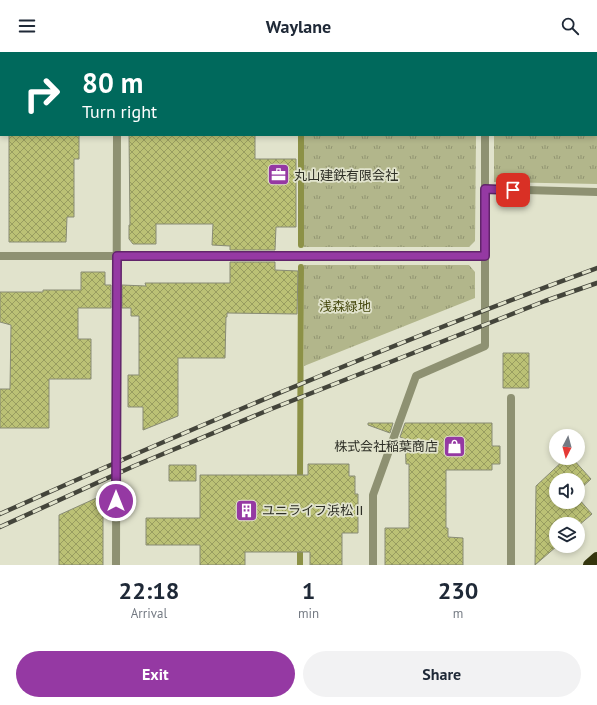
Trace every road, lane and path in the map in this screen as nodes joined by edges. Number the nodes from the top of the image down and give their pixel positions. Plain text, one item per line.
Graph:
1 (118, 136) edge
2 (485, 136) edge
3 (485, 189) junction
4 (597, 192) edge
5 (0, 256) edge
6 (117, 256) junction
7 (485, 256) junction
8 (511, 398) dead end
9 (597, 558) edge
10 (116, 565) edge
11 (373, 565) edge
12 (511, 565) edge
13 (589, 565) edge

1 - 6 street
2 - 3 street
3 - 4 street
3 - 7 street
5 - 6 street
6 - 7 street
6 - 10 street
7 - 11 street
8 - 12 street
9 - 13 highway

